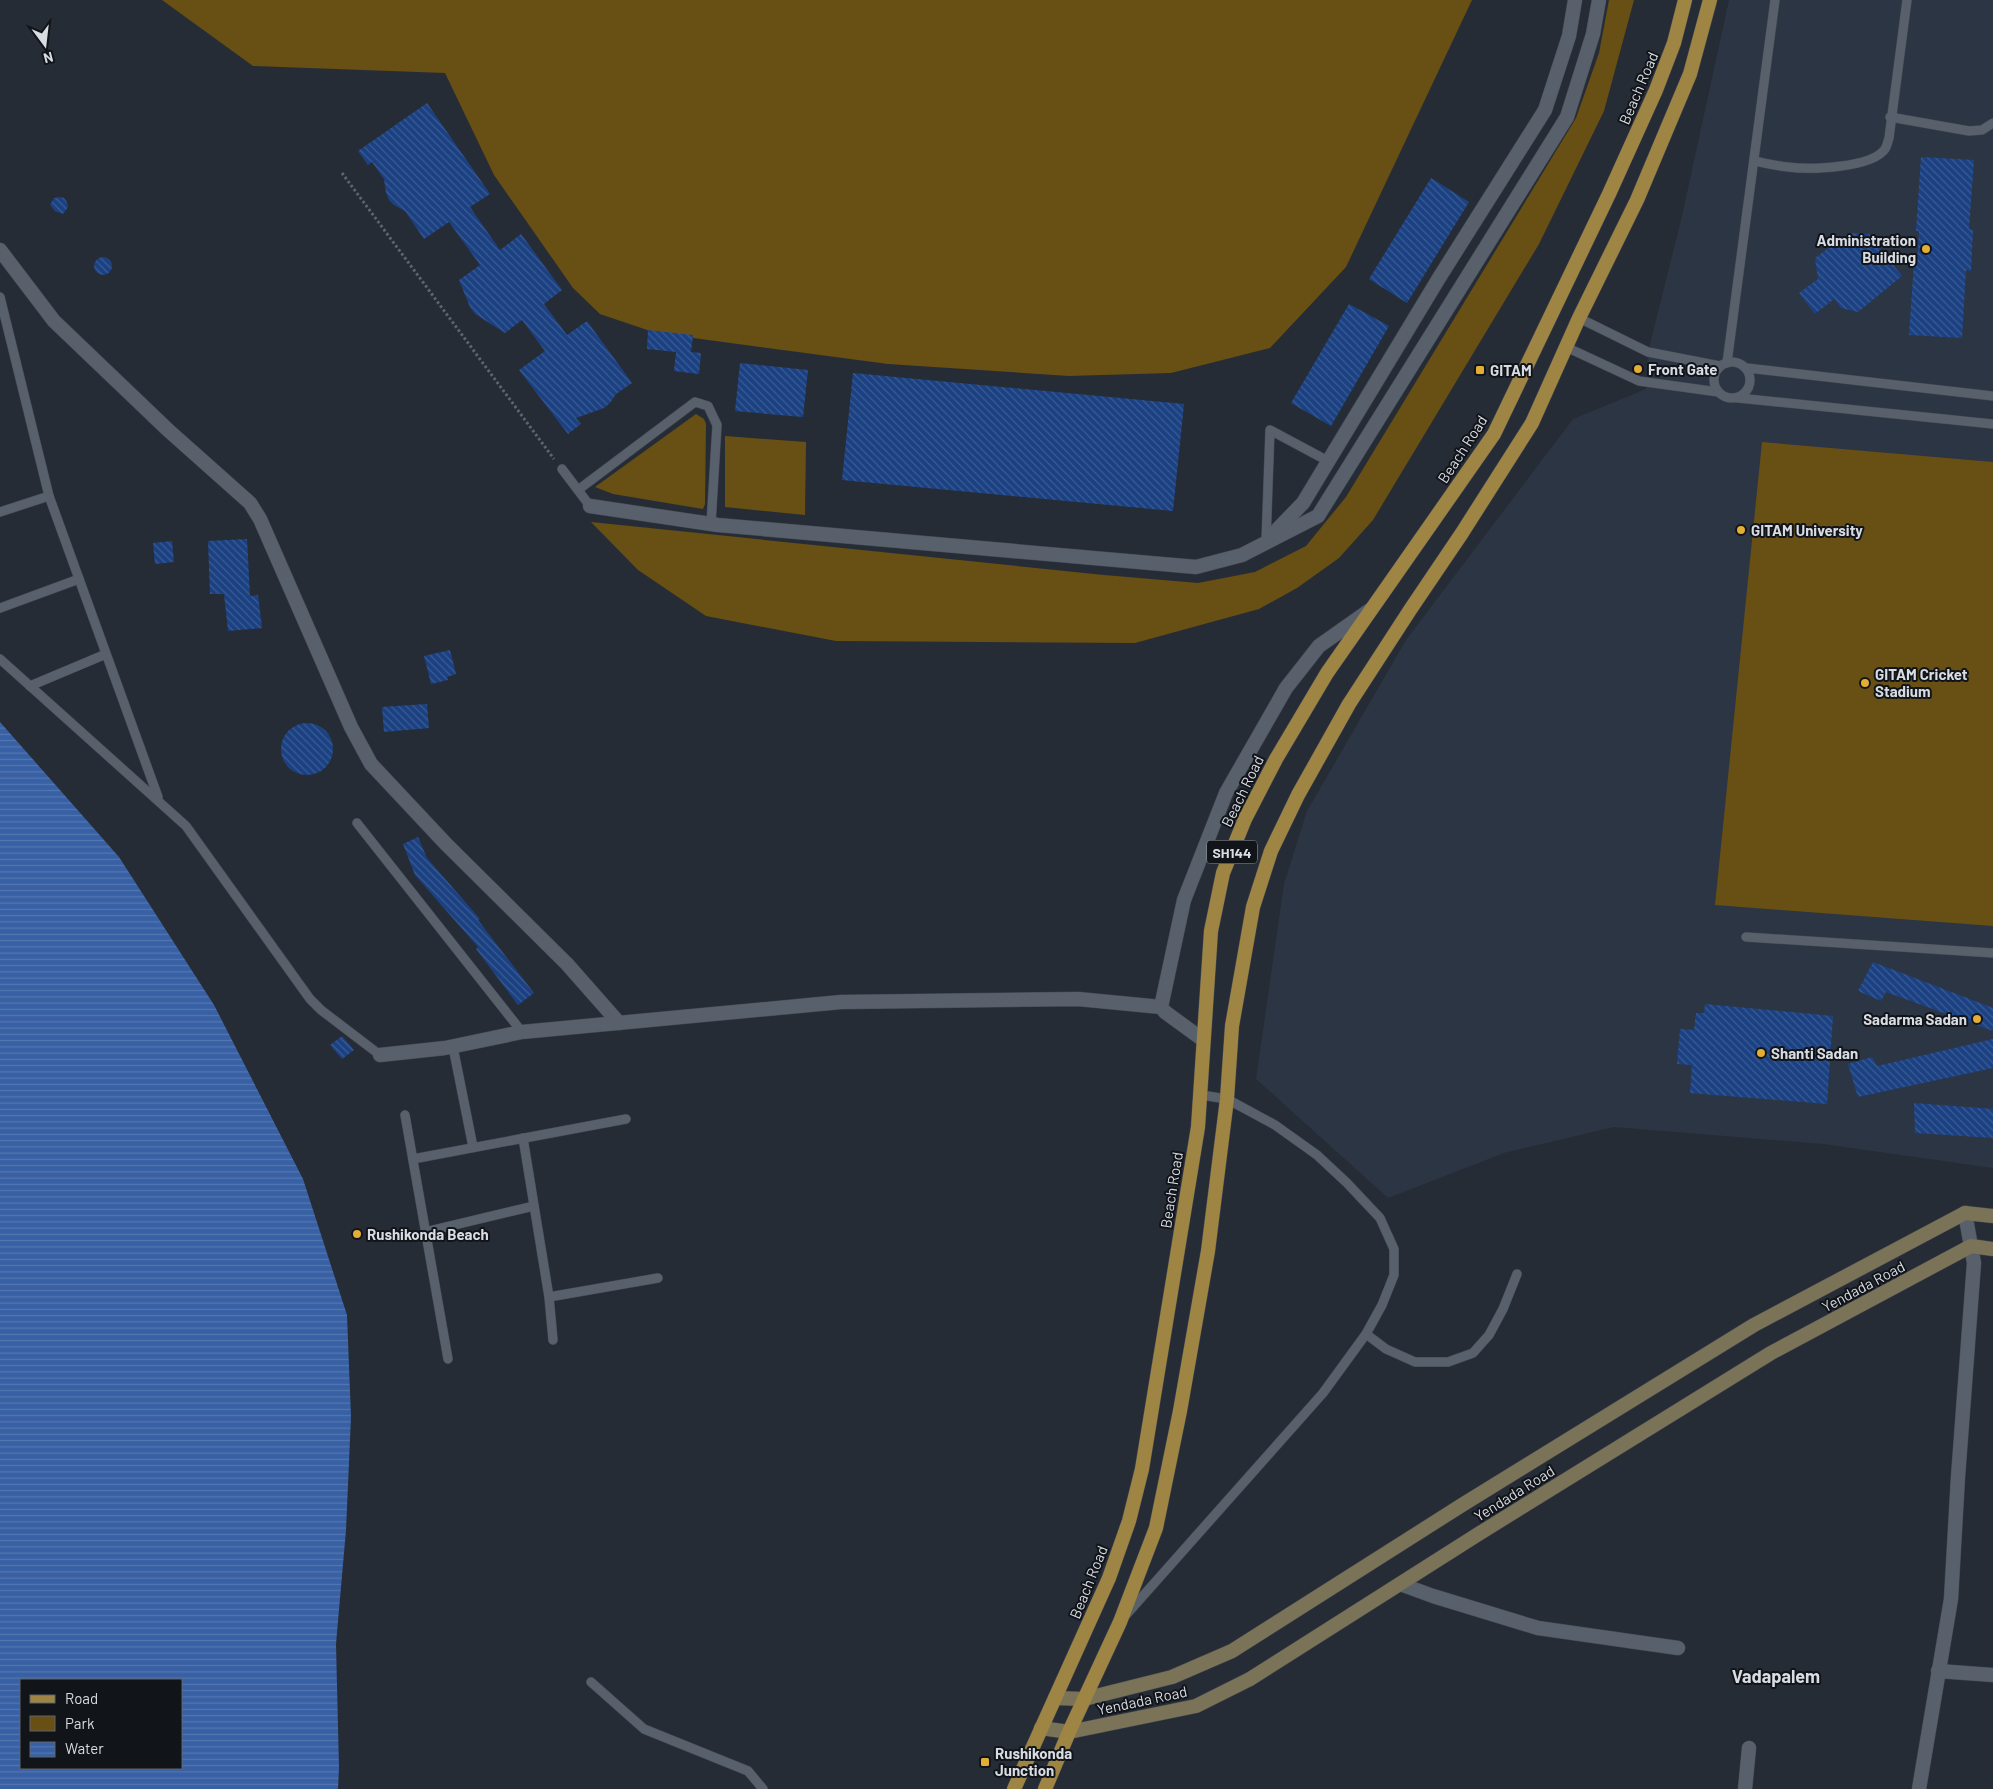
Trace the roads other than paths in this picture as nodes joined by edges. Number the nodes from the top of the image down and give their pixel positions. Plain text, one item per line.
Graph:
1 (1575, 0) edge
2 (1599, 0) edge
3 (1685, 0) edge
4 (1710, 0) edge
5 (1775, 0) edge
6 (1907, 0) edge
7 (1890, 117) junction
8 (1993, 123) edge
9 (1982, 130) junction
10 (1993, 131) edge
11 (1754, 161) junction
12 (0, 250) edge
13 (0, 297) edge
14 (1579, 318) junction
15 (1566, 347) junction
16 (1724, 364) junction
17 (1747, 368) junction
18 (1718, 392) junction
19 (1993, 396) edge
20 (1738, 398) junction
21 (1993, 424) edge
22 (1328, 461) junction
23 (562, 469) road end
24 (578, 490) junction
25 (49, 496) junction
26 (590, 506) joint
27 (0, 512) edge
28 (711, 524) junction
29 (1266, 542) junction
30 (79, 579) junction
31 (0, 608) edge
32 (1371, 609) junction
33 (106, 654) junction
34 (0, 659) edge
35 (30, 686) junction
36 (159, 800) junction
37 (357, 822) dead end
38 (1746, 937) dead end
39 (1993, 953) edge
40 (1161, 1007) junction
41 (619, 1023) junction
42 (522, 1032) junction
43 (1202, 1039) junction
44 (453, 1047) junction
45 (380, 1055) joint
46 (1201, 1094) junction
47 (1228, 1099) junction
48 (406, 1115) dead end
49 (626, 1119) dead end
50 (523, 1138) junction
51 (473, 1148) junction
52 (413, 1159) junction
53 (534, 1206) junction
54 (1965, 1213) junction
55 (1993, 1216) edge
56 (425, 1232) junction
57 (1971, 1246) junction
58 (1993, 1248) edge
59 (1517, 1274) dead end
60 (658, 1278) dead end
61 (549, 1297) junction
62 (1366, 1334) junction
63 (553, 1340) dead end
64 (448, 1359) dead end
65 (1400, 1584) junction
66 (1120, 1622) junction
67 (1678, 1648) dead end
68 (1938, 1671) junction
69 (1993, 1675) edge
70 (590, 1682) dead end
71 (1055, 1698) junction
72 (1084, 1700) junction
73 (1041, 1728) junction
74 (1069, 1732) junction
75 (1750, 1748) dead end
76 (763, 1789) edge
77 (1014, 1789) edge
78 (1045, 1789) edge
79 (1745, 1789) edge
80 (1919, 1789) edge

1 - 22 street
2 - 29 street
3 - 32 main road, Beach Road / SH144
4 - 14 main road, SH144
5 - 11 lane
6 - 7 lane
7 - 9 lane
7 - 11 lane
8 - 9 lane
9 - 10 lane
11 - 16 lane
12 - 41 street
13 - 25 lane
14 - 15 main road, SH144
14 - 16 lane
15 - 18 lane
15 - 47 main road, SH144
16 - 17 lane
16 - 18 lane
17 - 19 lane
17 - 20 lane
18 - 20 lane
20 - 21 lane
22 - 29 street
22 - 29 lane
23 - 24 lane
24 - 26 lane
24 - 28 lane
25 - 27 lane
25 - 30 lane
26 - 28 street
28 - 29 street
30 - 31 lane
30 - 33 lane
32 - 40 street
32 - 43 main road, Beach Road / SH144
33 - 35 lane
33 - 36 lane
34 - 35 lane
35 - 36 lane
36 - 45 lane
37 - 42 lane
38 - 39 lane
40 - 41 street
40 - 43 street
41 - 42 street
42 - 44 street
43 - 46 main road, Beach Road / SH144
44 - 45 street
44 - 51 lane
46 - 47 lane
46 - 71 main road, Beach Road / SH144
47 - 62 lane
47 - 66 main road, SH144
48 - 52 lane
49 - 50 lane
50 - 51 lane
50 - 53 lane
51 - 52 lane
52 - 56 lane
53 - 56 lane
53 - 61 lane
54 - 55 main road
54 - 57 street
54 - 72 main road, Yendada Road
56 - 64 lane
57 - 58 main road
57 - 65 main road, Yendada Road
57 - 68 street
59 - 62 lane
60 - 61 lane
61 - 63 lane
62 - 66 lane
65 - 67 street
65 - 74 main road, Yendada Road
66 - 72 main road, SH144
68 - 69 street
68 - 80 street
70 - 76 lane
71 - 72 main road, Yendada Road
71 - 73 main road, Beach Road / SH144
72 - 74 main road, SH144
73 - 74 main road, Yendada Road
73 - 77 main road, Beach Road / SH144
74 - 78 main road, SH144
75 - 79 street

